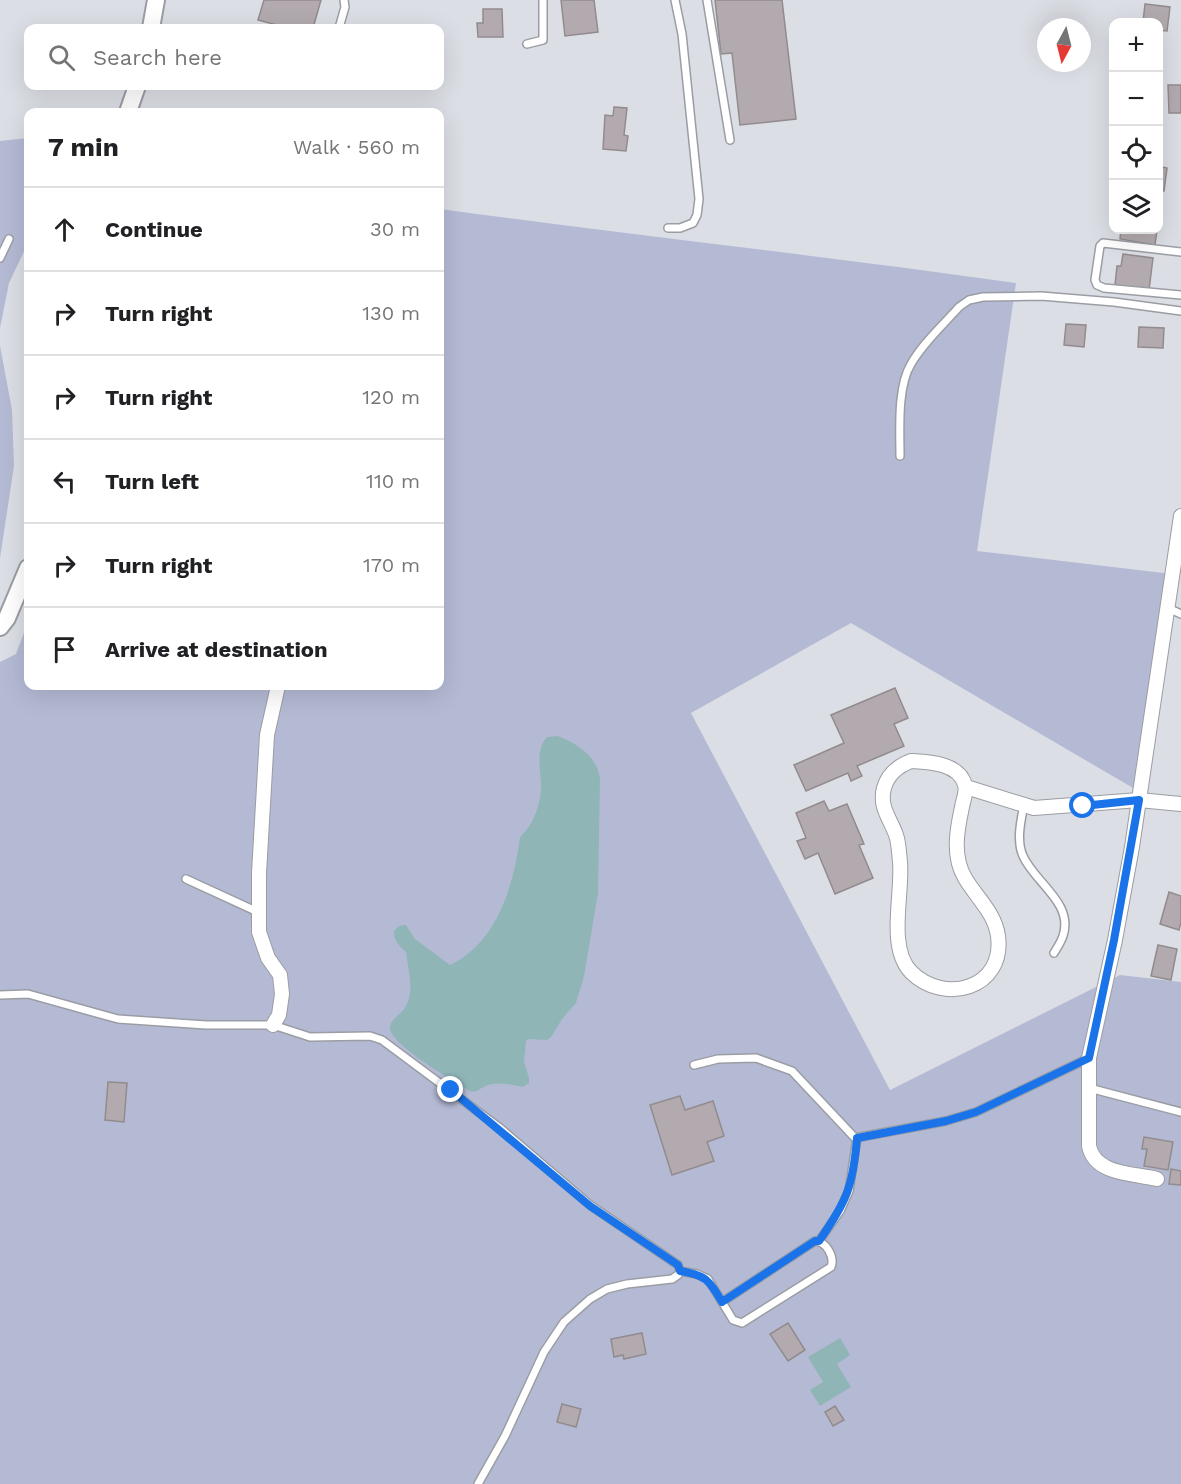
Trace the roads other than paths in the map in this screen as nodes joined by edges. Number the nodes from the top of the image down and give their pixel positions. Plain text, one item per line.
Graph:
1 (156, 0) edge
2 (344, 0) edge
3 (543, 0) edge
4 (675, 0) edge
5 (706, 0) edge
6 (152, 24) edge
7 (340, 24) edge
8 (527, 44) dead end
9 (136, 90) edge
10 (129, 108) edge
11 (730, 140) dead end
12 (668, 228) dead end
13 (9, 239) dead end
14 (1181, 252) edge
15 (0, 258) edge
16 (1181, 295) edge
17 (1181, 311) edge
18 (900, 456) dead end
19 (1181, 516) edge
20 (24, 578) edge
21 (1174, 611) edge
22 (0, 627) edge
23 (277, 690) edge
24 (966, 787) junction
25 (1139, 800) junction
26 (1024, 804) junction
27 (1181, 804) edge
28 (186, 879) dead end
29 (260, 913) junction
30 (1054, 953) dead end
31 (0, 995) edge
32 (273, 1025) junction
33 (1089, 1058) junction
34 (694, 1065) dead end
35 (1089, 1088) junction
36 (1181, 1112) edge
37 (857, 1138) junction
38 (1157, 1179) dead end
39 (819, 1241) junction
40 (680, 1271) junction
41 (722, 1302) junction
42 (478, 1484) edge

1 - 6 street
2 - 7 lane
3 - 8 lane
4 - 12 lane
5 - 11 lane
9 - 10 street
13 - 15 lane
14 - 16 lane
17 - 18 lane
19 - 21 street
20 - 22 street
21 - 25 street
23 - 29 street
24 - 24 street
24 - 26 street
25 - 26 street
25 - 27 street
25 - 33 street
26 - 30 lane
28 - 29 lane
29 - 32 street
31 - 32 lane
32 - 40 lane
33 - 35 street
33 - 37 lane
34 - 37 lane
35 - 36 lane
35 - 38 street
37 - 39 lane
39 - 41 lane
39 - 41 lane
40 - 41 lane
40 - 42 lane

